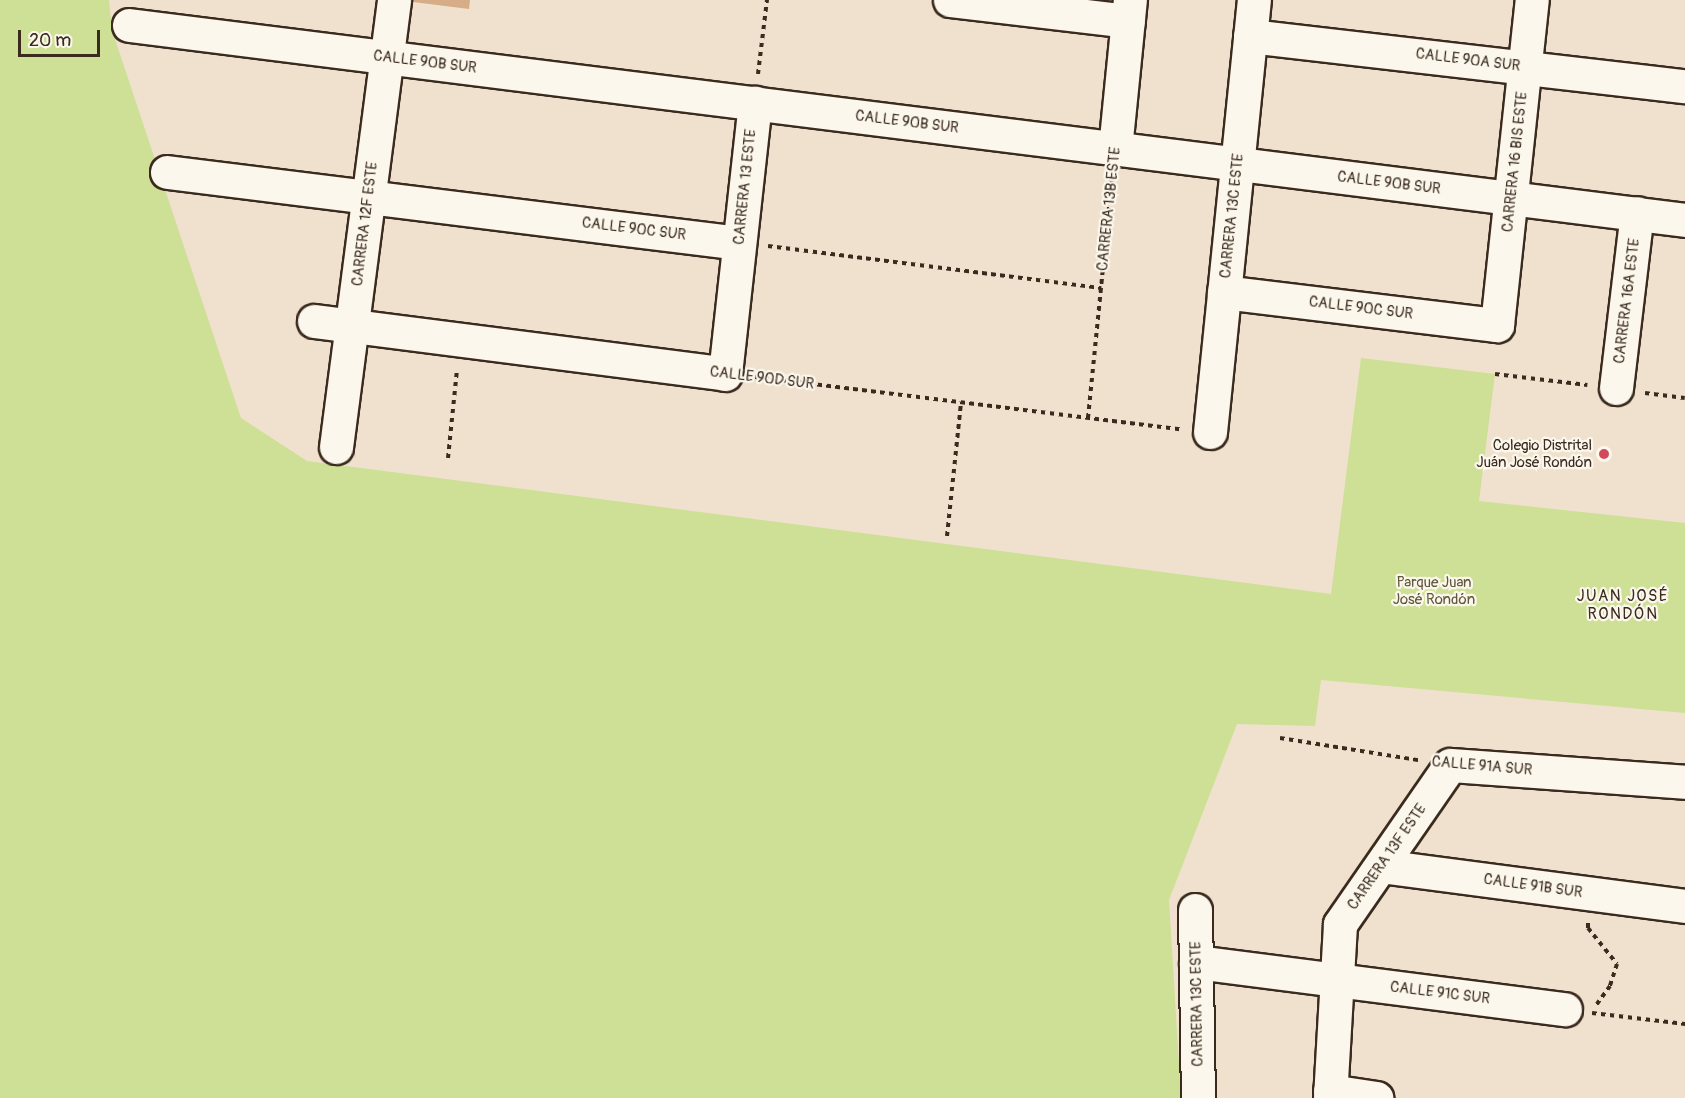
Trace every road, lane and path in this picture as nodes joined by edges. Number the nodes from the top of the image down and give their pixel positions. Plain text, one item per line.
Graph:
1 (394, 0) edge
2 (767, 0) edge
3 (950, 0) edge
4 (1254, 0) edge
5 (1532, 0) edge
6 (1129, 11) edge
7 (129, 25) dead end
8 (1250, 36) junction
9 (387, 57) junction
10 (1525, 67) junction
11 (1685, 86) edge
12 (755, 103) junction
13 (1115, 149) junction
14 (1237, 164) junction
15 (167, 172) dead end
16 (369, 196) junction
17 (1511, 198) junction
18 (1637, 213) junction
19 (1685, 220) edge
20 (739, 243) junction
21 (1101, 288) junction
22 (1224, 292) junction
23 (314, 321) dead end
24 (1497, 325) joint
25 (351, 328) junction
26 (460, 342) junction
27 (725, 374) junction
28 (1616, 388) dead end
29 (961, 402) junction
30 (1088, 418) junction
31 (1210, 432) joint
32 (336, 447) dead end
33 (448, 458) dead end
34 (947, 536) dead end
35 (1280, 738) dead end
36 (1450, 765) junction
37 (1685, 782) edge
38 (1382, 866) junction
39 (1597, 894) junction
40 (1685, 906) edge
41 (1195, 910) dead end
42 (1196, 962) junction
43 (1339, 980) junction
44 (1578, 1011) junction
45 (1685, 1024) edge
46 (1330, 1094) edge
47 (1198, 1098) edge
48 (1376, 1098) edge

1 - 9 street, CARRERA 12F ESTE
2 - 12 path
3 - 6 street
4 - 8 street, CARRERA 13C ESTE
5 - 10 street, CARRERA 16 BIS ESTE
6 - 13 street, CARRERA 13B ESTE
7 - 9 street, CALLE 90B SUR
8 - 10 street, CALLE 90A SUR
8 - 14 street, CARRERA 13C ESTE
9 - 12 street, CALLE 90B SUR
9 - 16 street, CARRERA 12F ESTE
10 - 11 street, CALLE 90A SUR
10 - 17 street, CARRERA 16 BIS ESTE
12 - 13 street, CALLE 90B SUR
12 - 20 street, CARRERA 13 ESTE
13 - 14 street, CALLE 90B SUR
13 - 21 path, CARRERA 13B ESTE
14 - 17 street, CALLE 90B SUR
14 - 22 street, CARRERA 13C ESTE
15 - 16 street, CALLE 90C SUR
16 - 20 street, CALLE 90C SUR
16 - 25 street, CARRERA 12F ESTE
17 - 18 street, CALLE 90B SUR
17 - 24 street, CARRERA 16 BIS ESTE
18 - 19 street, CALLE 90B SUR
18 - 28 street, CARRERA 16A ESTE
20 - 21 path
20 - 27 street, CARRERA 13 ESTE
21 - 30 path, CARRERA 13B ESTE
22 - 24 street, CALLE 90C SUR
22 - 31 street, CARRERA 13C ESTE
23 - 25 street, CALLE 90D SUR
25 - 26 street, CALLE 90D SUR
25 - 32 street, CARRERA 12F ESTE
26 - 27 street, CALLE 90D SUR
26 - 33 path
27 - 29 path, CALLE 90D SUR
29 - 30 path, CALLE 90D SUR
29 - 34 path
30 - 31 path, CALLE 90D SUR
35 - 36 path, CALLE 91A SUR
36 - 37 street, CALLE 91A SUR
36 - 38 street, CARRERA 13F ESTE
38 - 39 street, CALLE 91B SUR
38 - 43 street, CARRERA 13F ESTE
39 - 40 street, CALLE 91B SUR
39 - 44 path
41 - 42 street, CARRERA 13C ESTE
42 - 43 street, CALLE 91C SUR
42 - 47 street, CARRERA 13C ESTE
43 - 44 street, CALLE 91C SUR
43 - 46 street, CARRERA 13F ESTE
44 - 45 path
46 - 48 street

